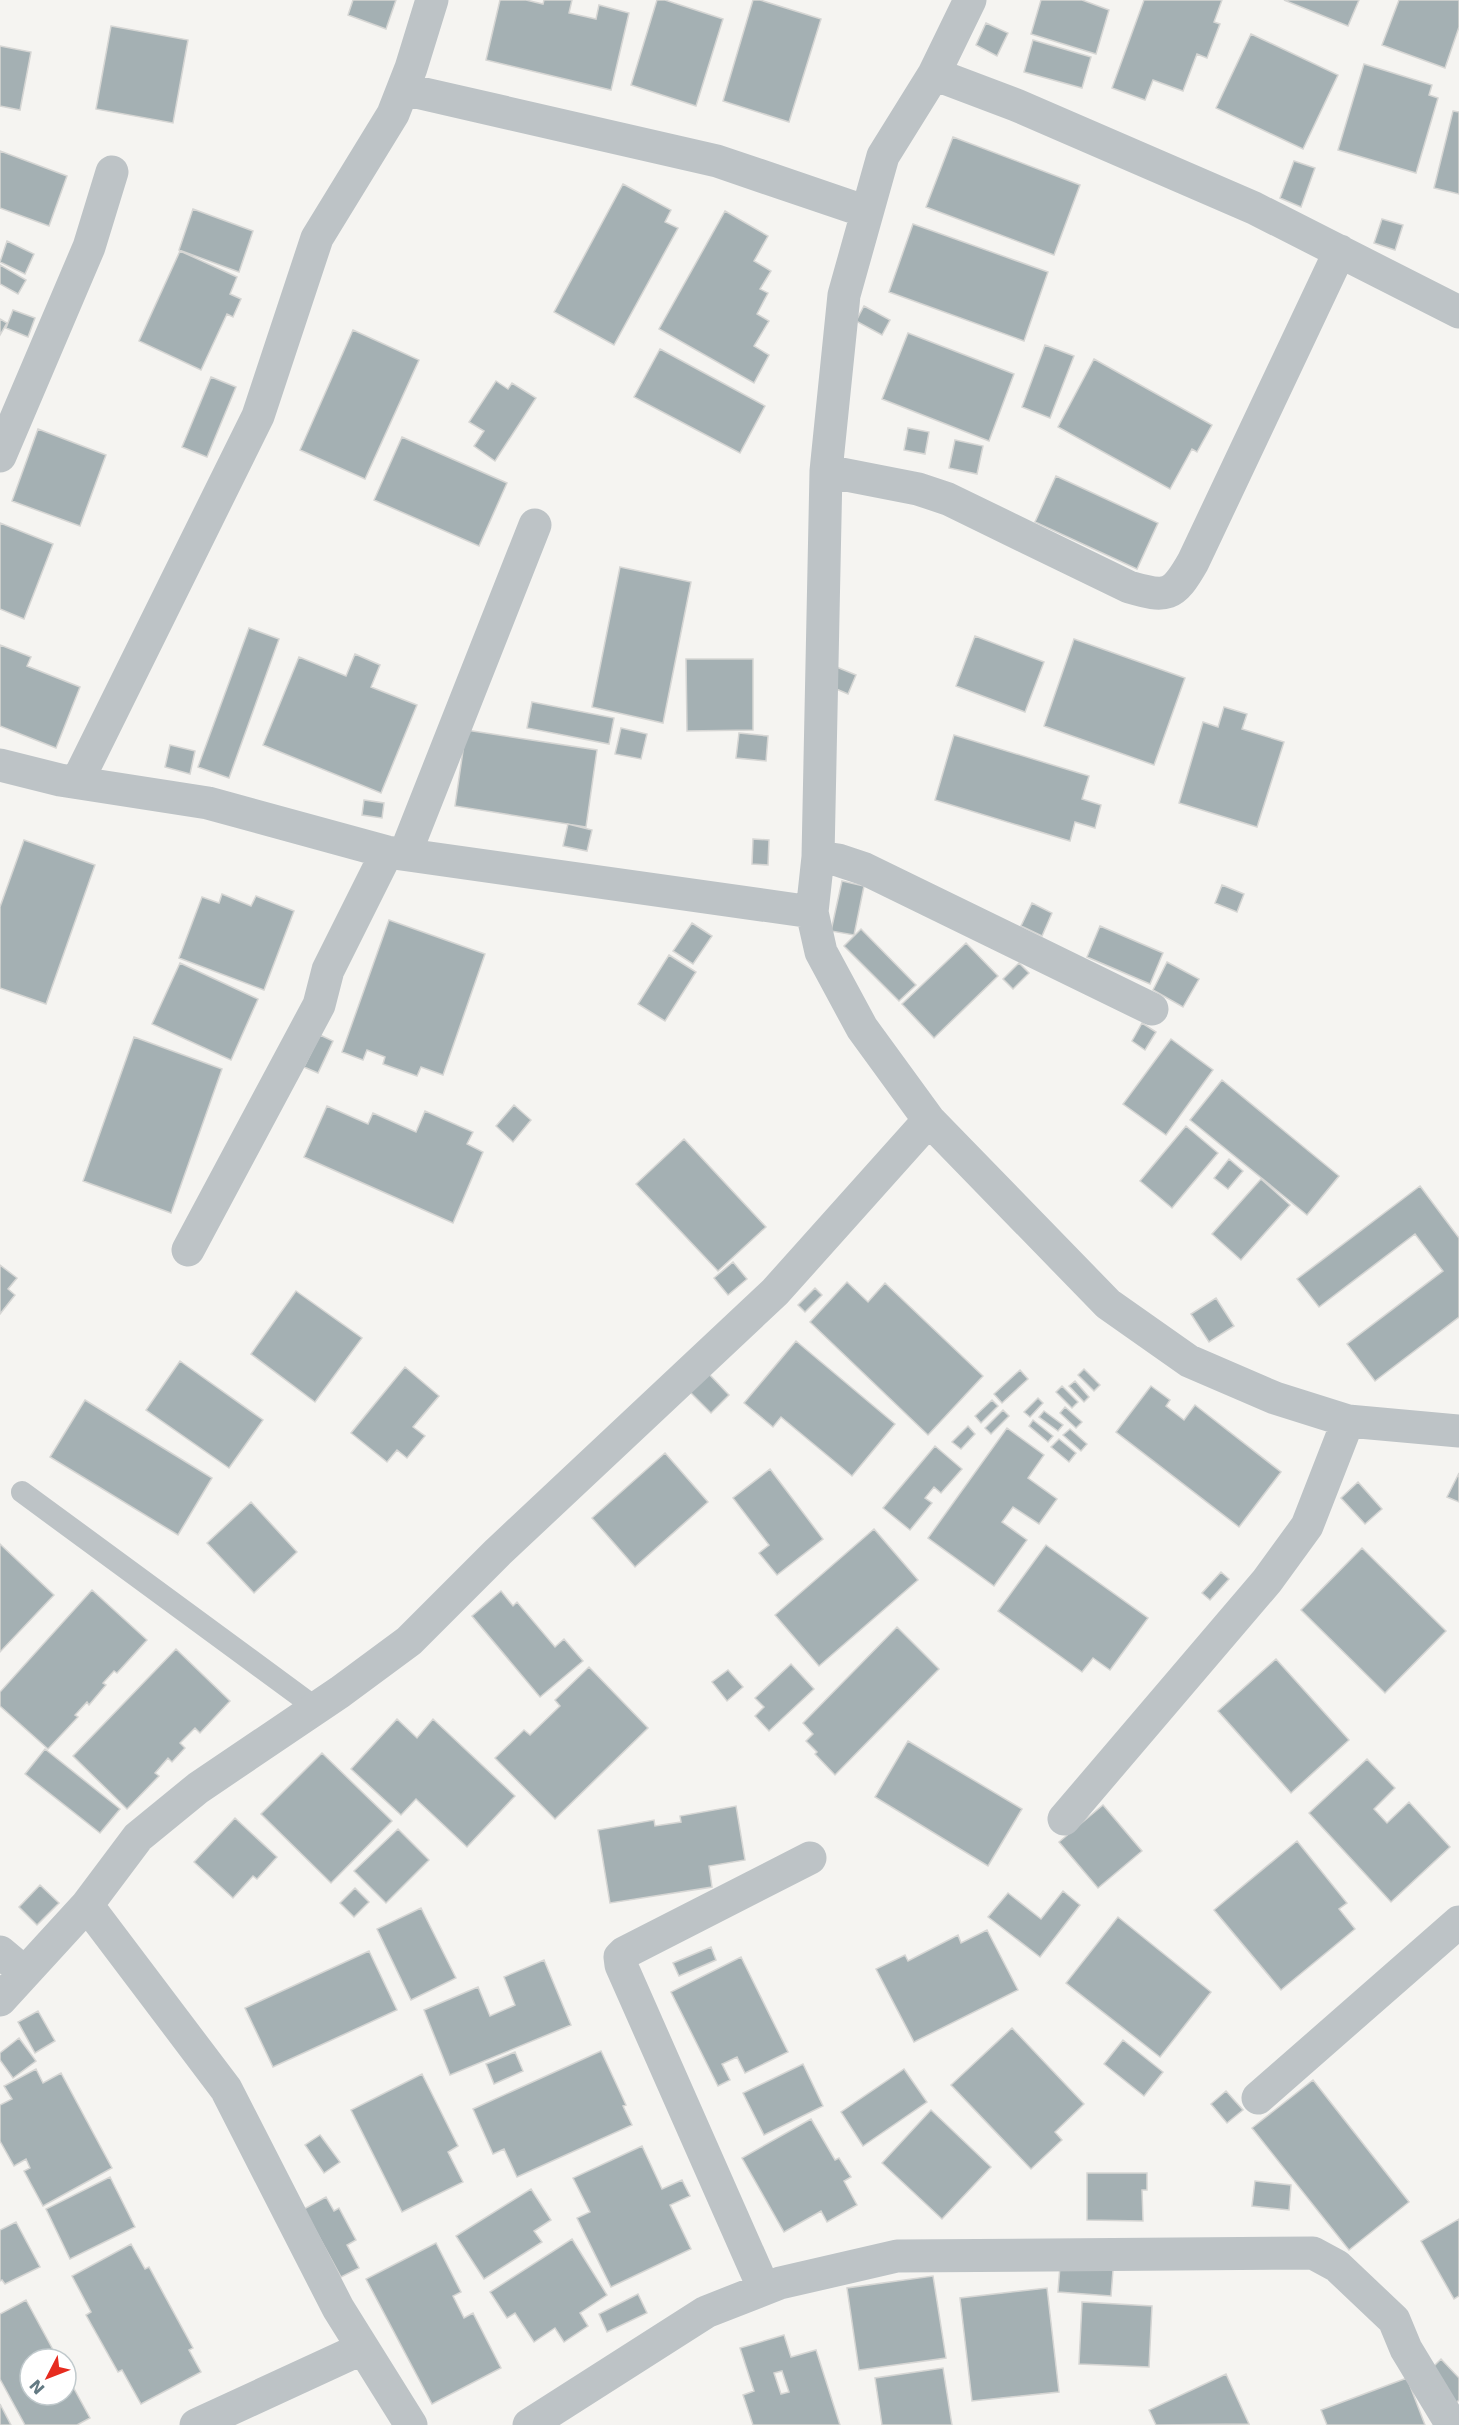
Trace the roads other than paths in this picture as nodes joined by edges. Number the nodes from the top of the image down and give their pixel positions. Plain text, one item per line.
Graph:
1 (432, 0) edge
2 (970, 0) edge
3 (934, 74) junction
4 (403, 89) junction
5 (112, 172) dead end
6 (867, 212) junction
7 (1340, 252) junction
8 (1459, 312) edge
9 (0, 456) edge
10 (826, 471) junction
11 (535, 525) dead end
12 (0, 765) edge
13 (77, 782) junction
14 (396, 853) junction
15 (818, 857) junction
16 (812, 912) junction
17 (1152, 1009) dead end
18 (929, 1120) junction
19 (188, 1250) dead end
20 (1348, 1421) junction
21 (1459, 1431) edge
22 (22, 1492) dead end
23 (316, 1708) junction
24 (1064, 1819) dead end
25 (810, 1858) dead end
26 (87, 1905) junction
27 (1459, 1922) edge
28 (0, 1952) edge
29 (25, 1973) junction
30 (0, 2000) edge
31 (1258, 2098) dead end
32 (764, 2289) junction
33 (363, 2348) junction
34 (196, 2425) edge
35 (411, 2425) edge
36 (529, 2425) edge
37 (1452, 2425) edge

1 - 4 street
2 - 3 street
3 - 6 street
3 - 7 street
4 - 6 street
4 - 13 street
5 - 9 street
6 - 10 street
7 - 8 street
7 - 10 street
10 - 15 street
11 - 14 street
12 - 13 street
13 - 14 street
14 - 16 street
14 - 19 street
15 - 16 street
15 - 17 street
16 - 18 street
18 - 20 street
18 - 23 street
20 - 21 street
20 - 24 street
22 - 23 lane
23 - 26 street
25 - 32 street
26 - 29 street
26 - 33 street
27 - 31 street
28 - 29 street
29 - 30 street
32 - 36 street
32 - 37 street
33 - 34 street
33 - 35 street

